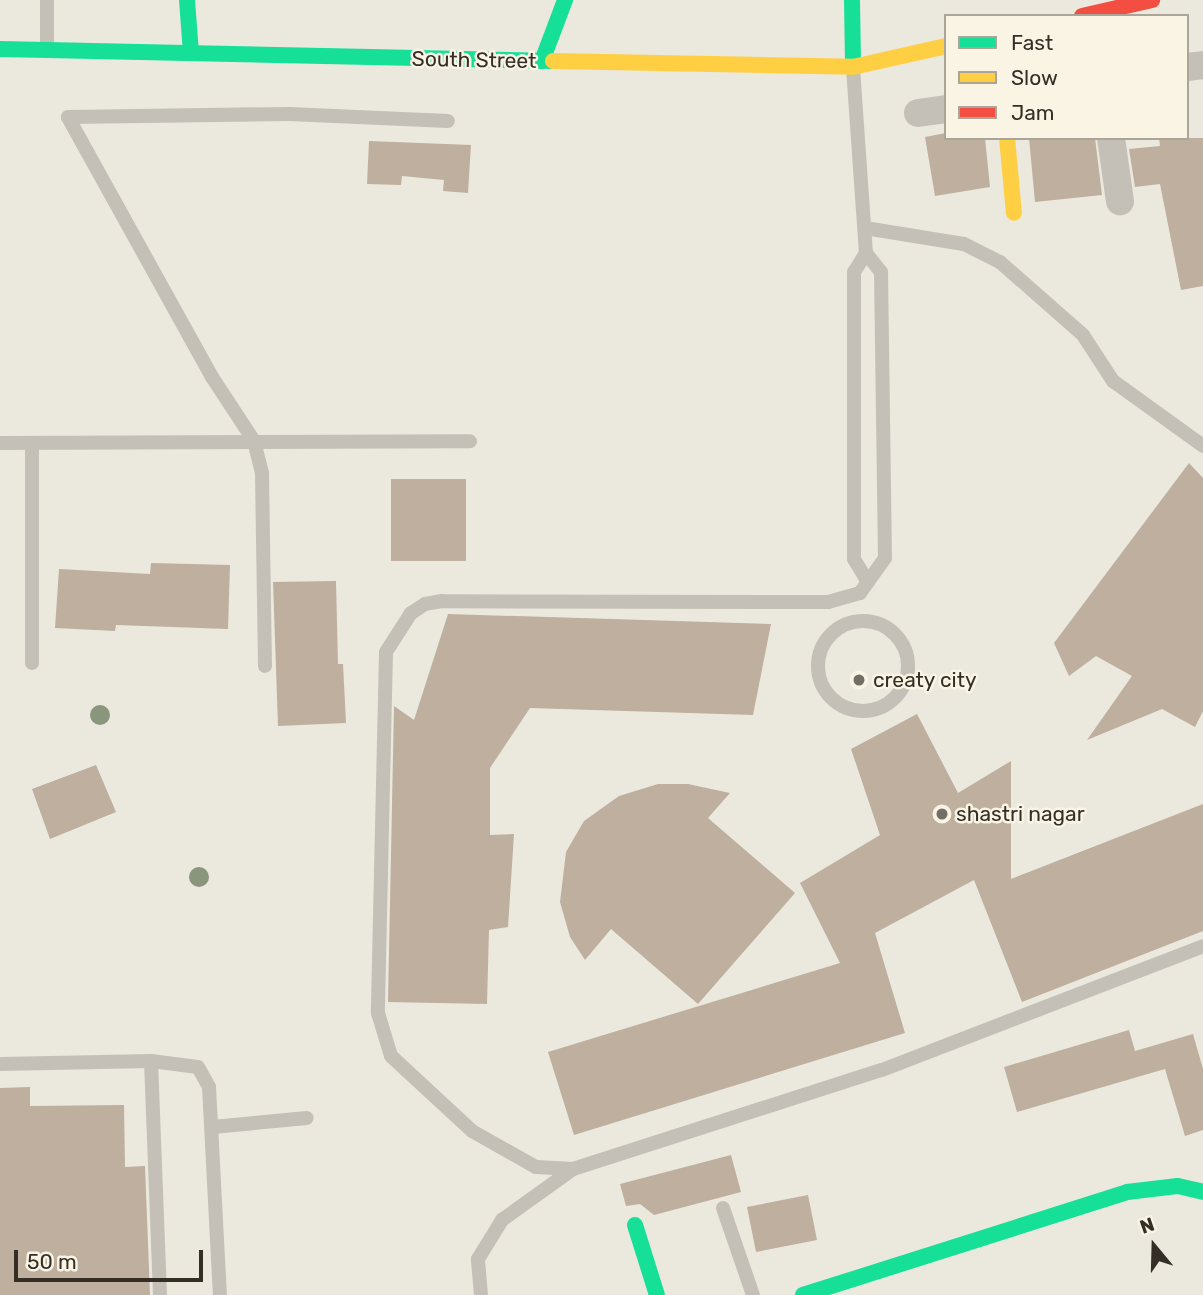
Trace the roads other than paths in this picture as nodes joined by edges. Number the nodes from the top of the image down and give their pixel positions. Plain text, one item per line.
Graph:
1 (47, 0) edge
2 (187, 0) edge
3 (565, 0) edge
4 (852, 0) edge
5 (1152, 0) edge
6 (1091, 14) edge
7 (944, 46) edge
8 (0, 49) edge
9 (47, 50) junction
10 (191, 53) junction
11 (541, 61) junction
12 (853, 67) junction
13 (944, 109) edge
14 (918, 113) dead end
15 (448, 121) dead end
16 (1007, 140) edge
17 (1111, 140) edge
18 (1120, 201) dead end
19 (1014, 213) dead end
20 (865, 228) junction
21 (866, 253) junction
22 (254, 441) junction
23 (470, 441) dead end
24 (0, 443) edge
25 (32, 443) junction
26 (1203, 446) edge
27 (868, 582) junction
28 (838, 601) junction
29 (844, 624) junction
30 (32, 663) dead end
31 (265, 666) dead end
32 (1203, 946) edge
33 (151, 1061) junction
34 (0, 1064) edge
35 (307, 1118) dead end
36 (213, 1127) junction
37 (573, 1169) junction
38 (1203, 1192) edge
39 (723, 1208) dead end
40 (635, 1225) dead end
41 (160, 1295) edge
42 (220, 1295) edge
43 (481, 1295) edge
44 (657, 1295) edge
45 (753, 1295) edge
46 (803, 1295) edge

1 - 9 lane
2 - 10 street
3 - 11 street
4 - 12 street
5 - 6 street
7 - 12 street, South Street
8 - 9 street, South Street
9 - 10 street, South Street
10 - 11 street, South Street
11 - 12 street, South Street
12 - 20 lane
13 - 14 street
15 - 22 lane
16 - 19 street
17 - 18 street
20 - 21 lane
20 - 26 lane
21 - 27 lane
21 - 27 lane
22 - 23 lane
22 - 25 lane
22 - 31 lane
24 - 25 lane
25 - 30 lane
27 - 28 lane
28 - 29 lane
28 - 37 lane
29 - 29 lane
32 - 37 lane
33 - 34 lane
33 - 36 lane
33 - 41 lane
35 - 36 lane
36 - 42 lane
37 - 43 lane
38 - 46 street
39 - 45 lane
40 - 44 street

